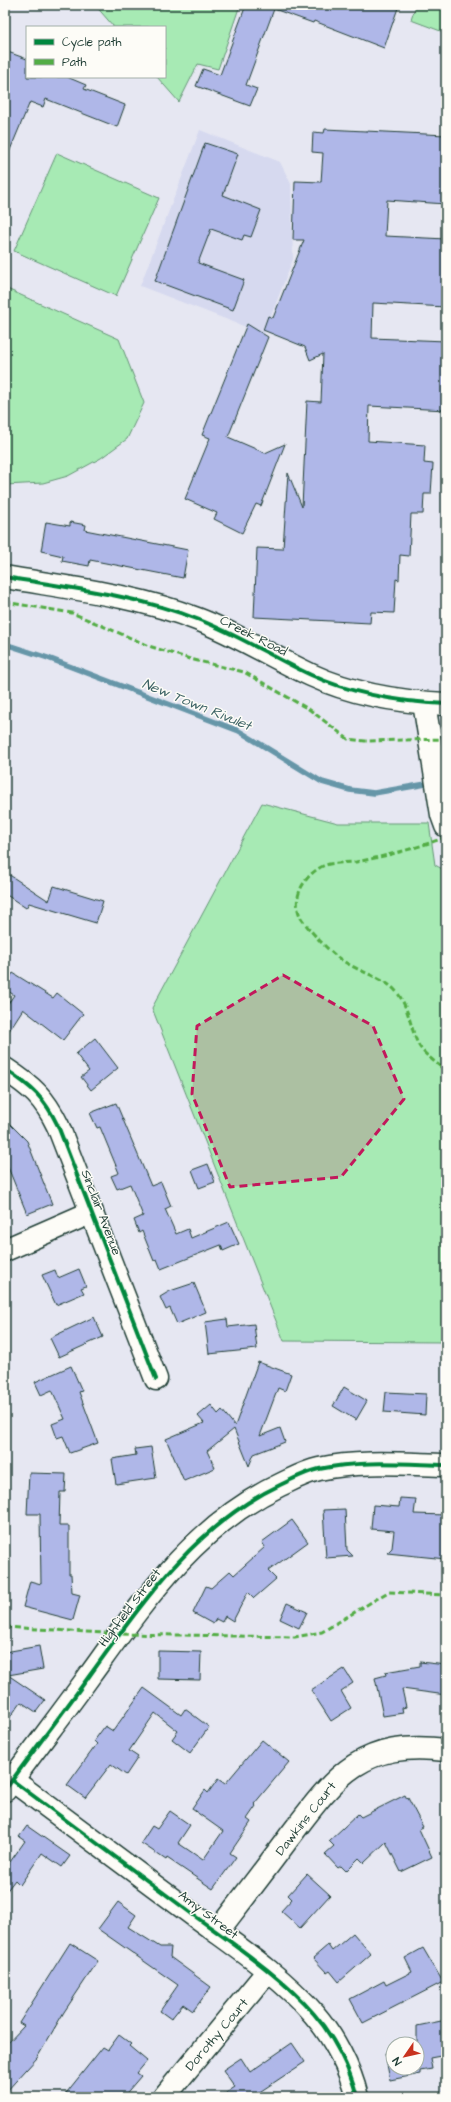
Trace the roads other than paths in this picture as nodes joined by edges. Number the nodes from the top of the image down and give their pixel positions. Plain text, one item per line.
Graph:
1 (5, 577) edge
2 (424, 703) junction
3 (446, 704) edge
4 (444, 820) edge
5 (5, 1069) edge
6 (92, 1212) junction
7 (5, 1250) edge
8 (156, 1379) dead end
9 (446, 1465) edge
10 (446, 1750) edge
11 (9, 1785) edge
12 (217, 1932) junction
13 (268, 1971) junction
14 (164, 2097) edge
15 (357, 2097) edge

1 - 2 street, Creek Road
2 - 3 street, Creek Road
2 - 4 street
5 - 6 street, Sinclair Avenue
6 - 7 street, Sinclair Avenue
6 - 8 street, Sinclair Avenue
9 - 11 street, Highfield Street
10 - 12 street, Dawkins Court
11 - 12 street, Amy Street
12 - 13 street, Amy Street
13 - 14 street, Dorothy Court
13 - 15 street, Amy Street

